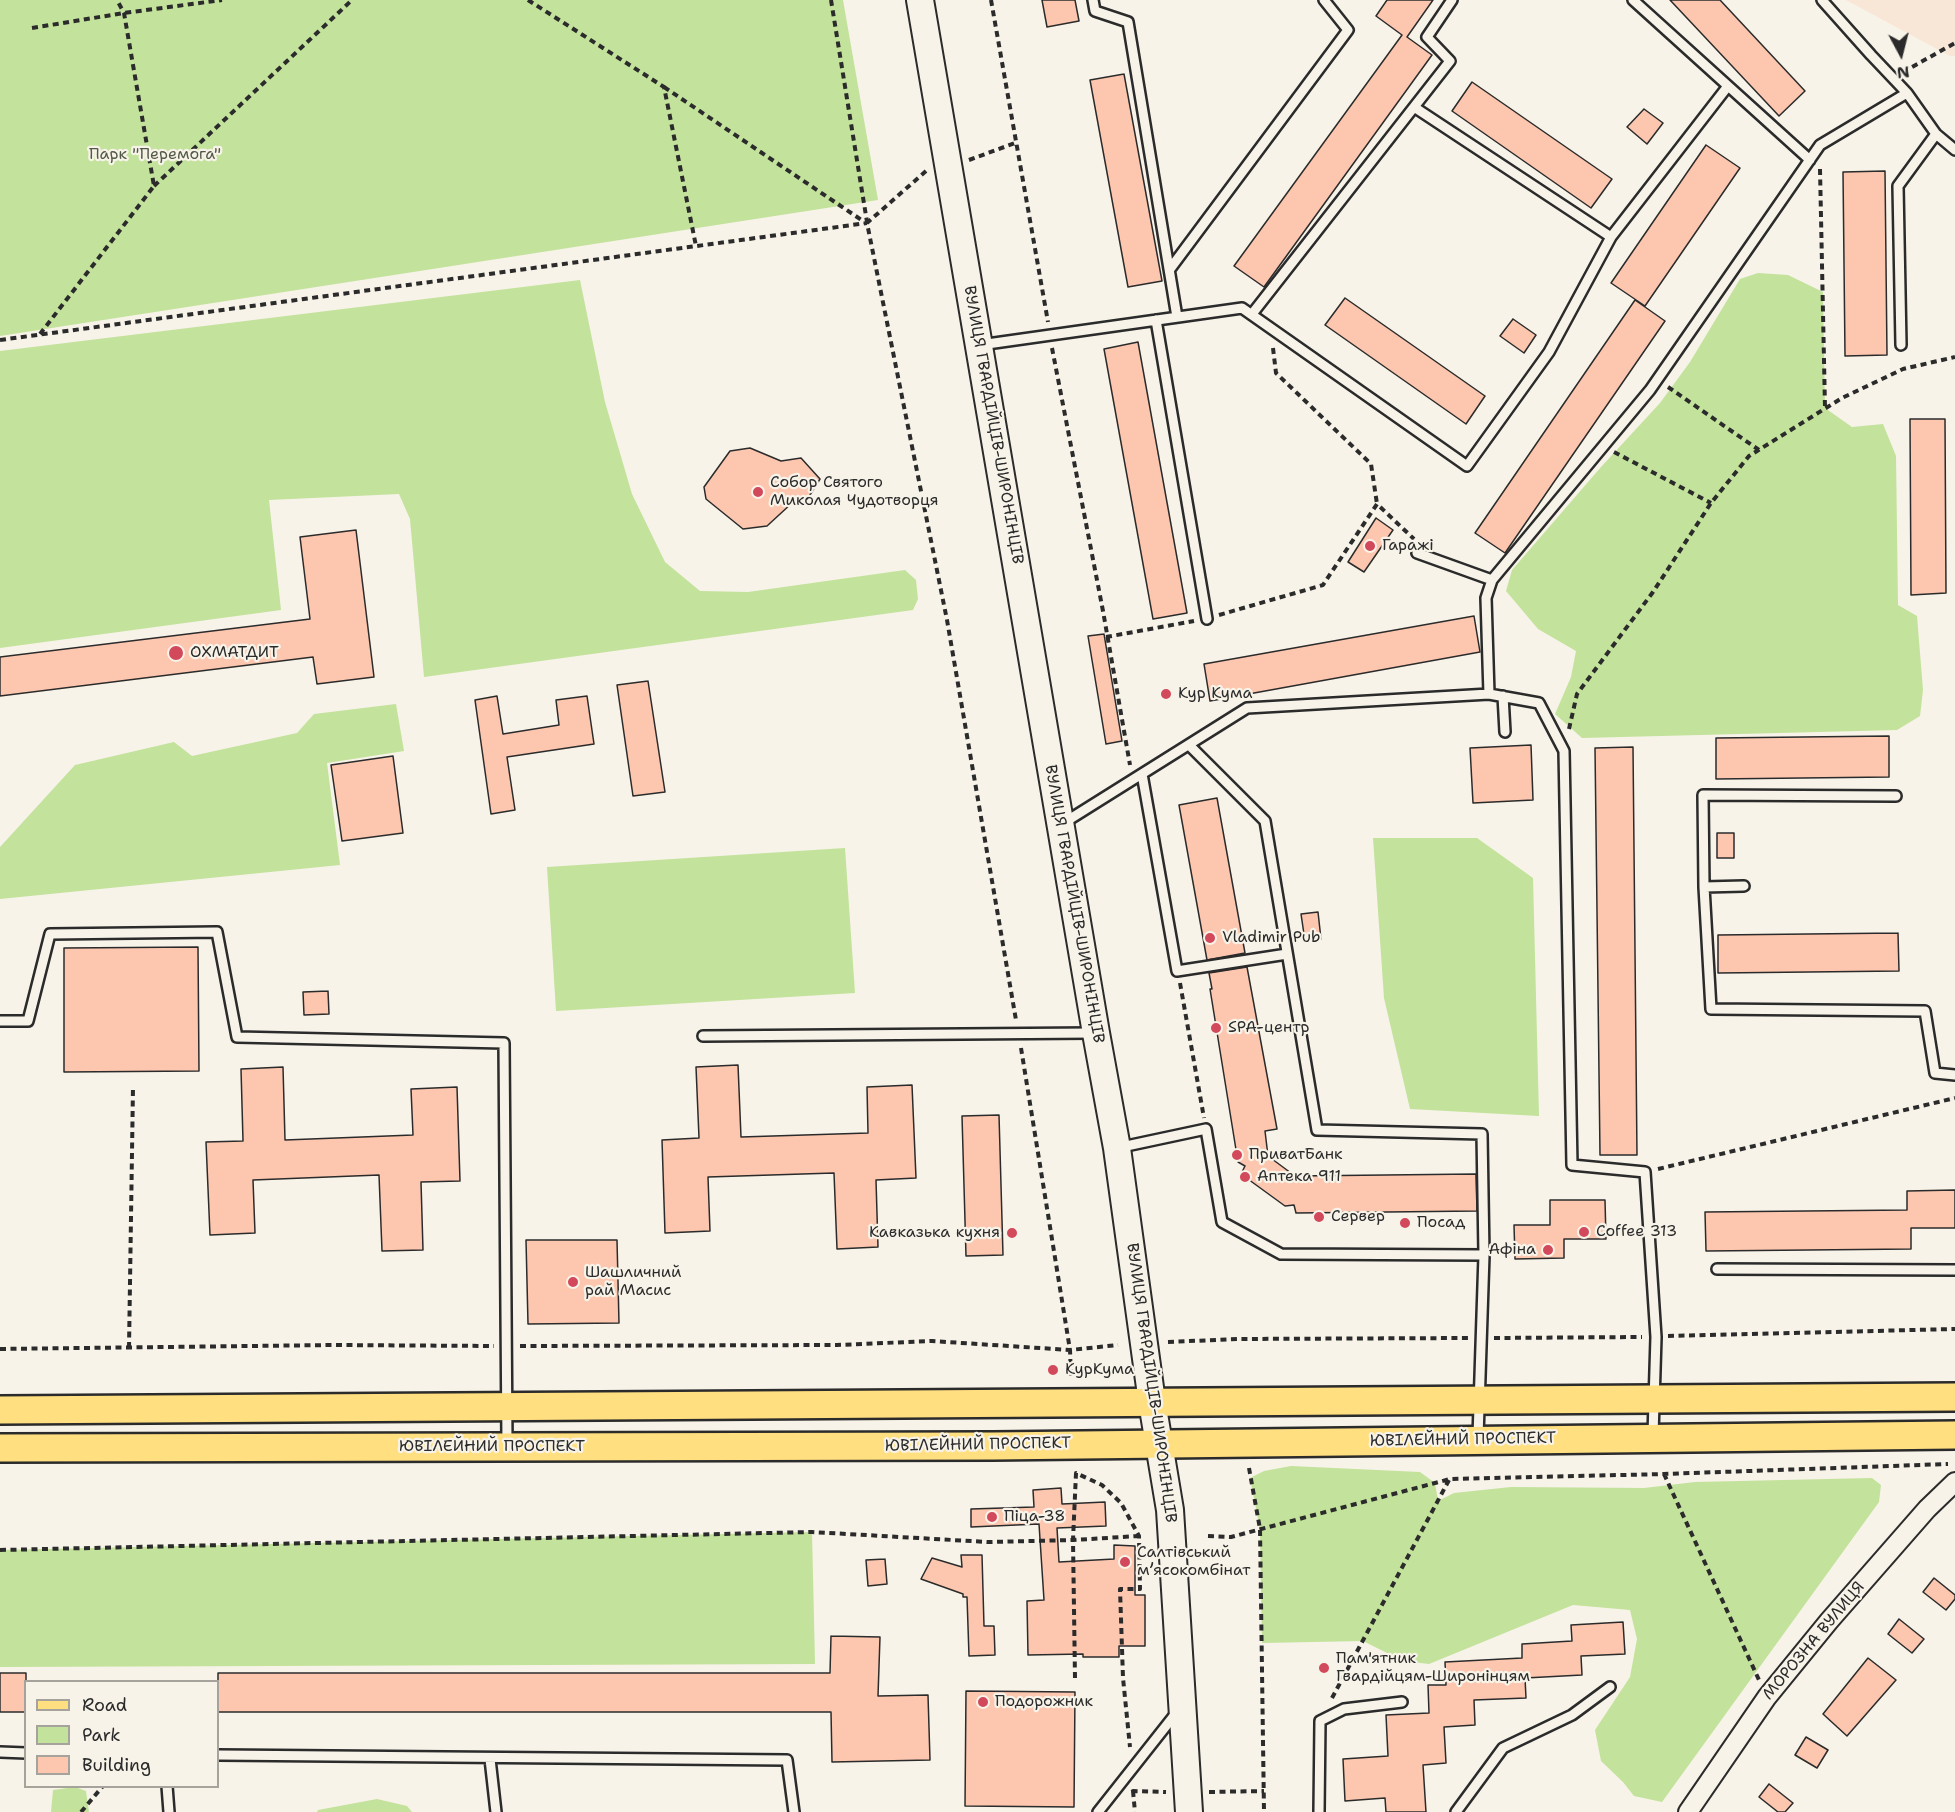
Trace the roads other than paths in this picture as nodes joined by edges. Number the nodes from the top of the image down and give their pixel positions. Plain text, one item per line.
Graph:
1 (920, 0) edge
2 (1093, 0) edge
3 (1324, 0) edge
4 (1452, 0) edge
5 (1632, 0) edge
6 (1822, 0) edge
7 (1728, 86) junction
8 (1907, 93) junction
9 (1414, 107) junction
10 (1936, 134) junction
11 (1955, 150) edge
12 (1810, 160) junction
13 (1611, 237) junction
14 (1170, 269) junction
15 (1252, 314) junction
16 (1178, 317) junction
17 (1156, 320) junction
18 (980, 345) junction
19 (1900, 345) dead end
20 (1417, 553) dead end
21 (1491, 580) junction
22 (1207, 619) dead end
23 (1489, 694) junction
24 (1503, 696) junction
25 (1506, 732) dead end
26 (1189, 745) junction
27 (1142, 774) junction
28 (1896, 796) dead end
29 (1061, 825) junction
30 (1744, 886) dead end
31 (1704, 887) junction
32 (1287, 954) junction
33 (0, 1021) edge
34 (1096, 1033) junction
35 (703, 1036) dead end
36 (1955, 1075) edge
37 (1117, 1149) junction
38 (1484, 1255) junction
39 (1717, 1269) dead end
40 (1955, 1270) edge
41 (1955, 1397) edge
42 (1654, 1398) junction
43 (1479, 1399) junction
44 (1152, 1402) junction
45 (507, 1406) junction
46 (0, 1410) edge
47 (1955, 1435) edge
48 (1653, 1438) junction
49 (1478, 1440) junction
50 (1161, 1444) junction
51 (507, 1447) junction
52 (0, 1448) edge
53 (1955, 1482) edge
54 (1610, 1687) dead end
55 (1402, 1702) dead end
56 (1183, 1706) junction
57 (0, 1752) edge
58 (24, 1753) edge
59 (219, 1755) edge
60 (490, 1759) junction
61 (166, 1788) edge
62 (169, 1812) edge
63 (495, 1812) edge
64 (794, 1812) edge
65 (1098, 1812) edge
66 (1189, 1812) edge
67 (1319, 1812) edge
68 (1456, 1812) edge
69 (1688, 1812) edge

1 - 18 main road, ВУЛИЦЯ ГВАРДІЙЦІВ-ШИРОНІНЦІВ
2 - 14 lane
3 - 14 lane
4 - 9 lane
5 - 7 lane
6 - 8 lane
7 - 12 lane
7 - 13 lane
8 - 10 lane
8 - 12 lane
9 - 13 lane
9 - 15 lane
10 - 11 lane
10 - 19 lane
12 - 21 lane
13 - 15 lane
14 - 16 lane
15 - 16 lane
16 - 17 lane
17 - 18 lane
17 - 22 lane
18 - 29 main road, ВУЛИЦЯ ГВАРДІЙЦІВ-ШИРОНІНЦІВ
20 - 21 lane
21 - 23 lane
23 - 24 lane
23 - 26 lane
24 - 25 lane
24 - 42 lane
26 - 27 lane
26 - 32 lane
27 - 29 lane
27 - 32 lane
28 - 31 lane
29 - 34 main road, ВУЛИЦЯ ГВАРДІЙЦІВ-ШИРОНІНЦІВ
30 - 31 lane
31 - 36 lane
32 - 38 lane
33 - 45 lane
34 - 35 lane
34 - 37 main road, ВУЛИЦЯ ГВАРДІЙЦІВ-ШИРОНІНЦІВ
37 - 38 lane
37 - 44 main road, ВУЛИЦЯ ГВАРДІЙЦІВ-ШИРОНІНЦІВ
38 - 43 lane
39 - 40 lane
41 - 42 main road
42 - 43 main road
42 - 48 lane
43 - 44 main road
43 - 49 lane
44 - 45 main road
44 - 50 main road, ВУЛИЦЯ ГВАРДІЙЦІВ-ШИРОНІНЦІВ
45 - 46 main road
45 - 51 lane
47 - 48 main road, ЮВІЛЕЙНИЙ ПРОСПЕКТ
48 - 49 main road, ЮВІЛЕЙНИЙ ПРОСПЕКТ
49 - 50 main road, ЮВІЛЕЙНИЙ ПРОСПЕКТ
50 - 51 main road, ЮВІЛЕЙНИЙ ПРОСПЕКТ
50 - 56 main road, ВУЛИЦЯ ГВАРДІЙЦІВ-ШИРОНІНЦІВ
51 - 52 main road, ЮВІЛЕЙНИЙ ПРОСПЕКТ
53 - 69 street, МОРОЗНА ВУЛИЦЯ
54 - 68 lane
55 - 67 lane
56 - 65 lane
56 - 66 main road, ВУЛИЦЯ ГВАРДІЙЦІВ-ШИРОНІНЦІВ
57 - 58 lane
59 - 60 lane
60 - 63 lane
60 - 64 lane
61 - 62 lane

